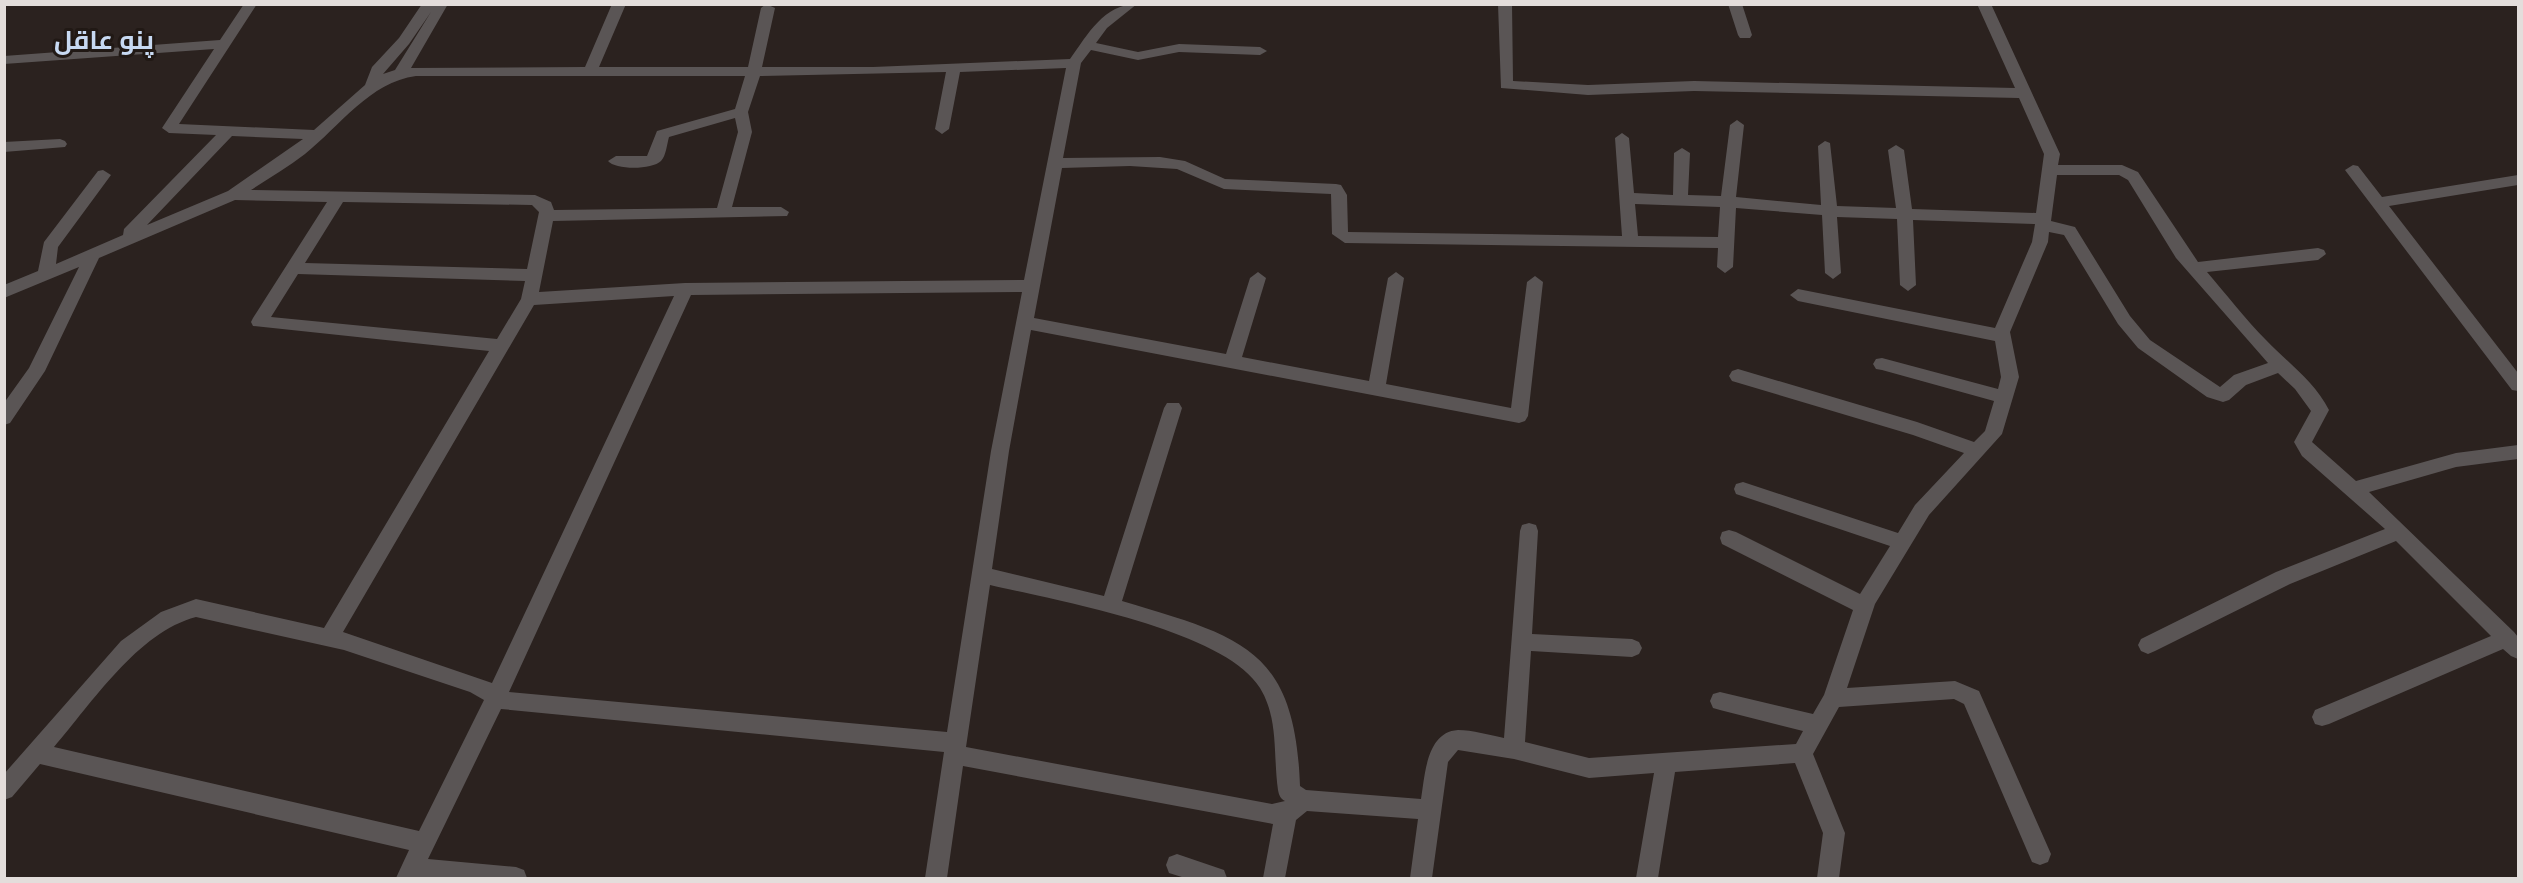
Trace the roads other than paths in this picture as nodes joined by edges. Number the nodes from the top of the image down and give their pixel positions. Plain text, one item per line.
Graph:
1 (251, 4) edge
2 (429, 4) edge
3 (442, 4) edge
4 (619, 4) edge
5 (1131, 4) edge
6 (1505, 4) edge
7 (1735, 4) edge
8 (1984, 4) edge
9 (768, 8) dead end
10 (1745, 35) dead end
11 (225, 44) junction
12 (1088, 45) junction
13 (1260, 51) dead end
14 (4, 60) edge
15 (1074, 63) junction
16 (954, 68) junction
17 (590, 71) junction
18 (754, 71) junction
19 (400, 74) junction
20 (372, 87) junction
21 (2023, 93) junction
22 (741, 112) junction
23 (1737, 125) dead end
24 (942, 129) dead end
25 (228, 131) junction
26 (317, 135) junction
27 (1623, 138) dead end
28 (60, 144) dead end
29 (1825, 146) dead end
30 (4, 147) edge
31 (1896, 150) dead end
32 (1682, 153) dead end
33 (616, 161) dead end
34 (1055, 163) junction
35 (2051, 170) junction
36 (2353, 170) dead end
37 (103, 175) dead end
38 (2518, 180) edge
39 (233, 195) junction
40 (338, 197) junction
41 (1628, 198) junction
42 (1680, 200) junction
43 (1728, 202) junction
44 (2378, 203) junction
45 (724, 207) dead end
46 (1831, 211) junction
47 (781, 212) dead end
48 (1905, 214) junction
49 (546, 216) junction
50 (2042, 222) junction
51 (124, 239) junction
52 (1630, 241) junction
53 (1726, 243) junction
54 (93, 254) junction
55 (2318, 254) dead end
56 (1725, 267) dead end
57 (291, 268) junction
58 (2194, 268) junction
59 (1833, 273) dead end
60 (46, 274) junction
61 (534, 275) junction
62 (1258, 278) dead end
63 (1396, 278) dead end
64 (1535, 282) dead end
65 (1908, 285) dead end
66 (1032, 286) junction
67 (685, 289) junction
68 (4, 291) edge
69 (1797, 295) dead end
70 (529, 298) junction
71 (1025, 322) junction
72 (2003, 336) junction
73 (501, 346) junction
74 (1232, 362) junction
75 (1882, 364) dead end
76 (2280, 364) junction
77 (1738, 376) dead end
78 (2518, 386) edge
79 (1376, 389) junction
80 (2004, 397) junction
81 (1173, 408) dead end
82 (4, 418) edge
83 (1977, 451) junction
84 (2518, 452) edge
85 (1743, 489) dead end
86 (2354, 489) junction
87 (1529, 531) dead end
88 (2400, 531) junction
89 (1729, 538) dead end
90 (1902, 542) junction
91 (981, 575) junction
92 (1111, 606) junction
93 (1864, 606) junction
94 (329, 637) junction
95 (1522, 642) junction
96 (2513, 644) edge
97 (2148, 645) dead end
98 (1632, 648) dead end
99 (496, 697) junction
100 (1833, 698) junction
101 (1720, 701) dead end
102 (2322, 717) dead end
103 (1818, 725) junction
104 (956, 749) junction
105 (1514, 749) junction
106 (36, 753) junction
107 (1802, 753) junction
108 (1666, 764) junction
109 (4, 790) edge
110 (1304, 800) junction
111 (1432, 810) junction
112 (1286, 814) junction
113 (425, 843) junction
114 (2040, 854) dead end
115 (1177, 865) dead end
116 (409, 874) edge
117 (516, 879) edge
118 (936, 879) edge
119 (1216, 879) edge
120 (1274, 879) edge
121 (1421, 879) edge
122 (1647, 879) edge
123 (1828, 879) edge

1 - 11 street
2 - 20 street
3 - 19 street
4 - 17 street
5 - 12 street
6 - 21 street
7 - 10 street
8 - 21 street
9 - 18 street
11 - 14 street
11 - 25 street
12 - 13 street
12 - 15 street
15 - 16 street
15 - 34 street
16 - 18 street
16 - 24 street
17 - 18 street
17 - 19 street
18 - 22 street
19 - 20 street
20 - 26 street
21 - 35 street
22 - 33 street
22 - 45 street
23 - 43 street
25 - 26 street
25 - 51 street
26 - 39 street
27 - 41 street
28 - 30 street
29 - 46 street
31 - 48 street
32 - 42 street
34 - 52 street
34 - 66 street
35 - 50 street
35 - 58 street
36 - 44 street
37 - 60 street
38 - 44 street
39 - 40 street
39 - 51 street
40 - 49 street
40 - 57 street
41 - 42 street
41 - 52 street
42 - 43 street
43 - 46 street
43 - 53 street
44 - 78 street
46 - 48 street
46 - 59 street
47 - 49 street
48 - 50 street
48 - 65 street
49 - 61 street
50 - 72 street
50 - 76 street
51 - 54 street
52 - 53 street
53 - 56 street
54 - 60 street
54 - 82 street
55 - 58 street
57 - 61 street
57 - 73 street
58 - 76 street
60 - 68 street
61 - 70 street
62 - 74 street
63 - 79 street
64 - 79 street
66 - 67 street
66 - 71 street
67 - 70 street
67 - 99 street
69 - 72 street
70 - 73 street
71 - 74 street
71 - 91 street
72 - 80 street
73 - 94 street
74 - 79 street
75 - 80 street
76 - 86 street
77 - 83 street
80 - 83 street
81 - 92 street
83 - 90 street
84 - 86 street
85 - 90 street
86 - 88 street
87 - 95 street
88 - 96 street
88 - 97 street
89 - 93 street
90 - 93 street
91 - 92 street
91 - 104 street
92 - 110 street
93 - 100 street
94 - 99 street
94 - 106 street
95 - 98 street
95 - 105 street
96 - 102 street
99 - 104 street
99 - 113 street
100 - 103 street
100 - 114 street
101 - 103 street
103 - 107 street
104 - 112 street
104 - 118 street
105 - 108 street
105 - 111 street
106 - 109 street
106 - 113 street
107 - 108 street
107 - 123 street
108 - 122 street
110 - 111 street
110 - 112 street
111 - 121 street
112 - 120 street
113 - 116 street
115 - 119 street
116 - 117 street

